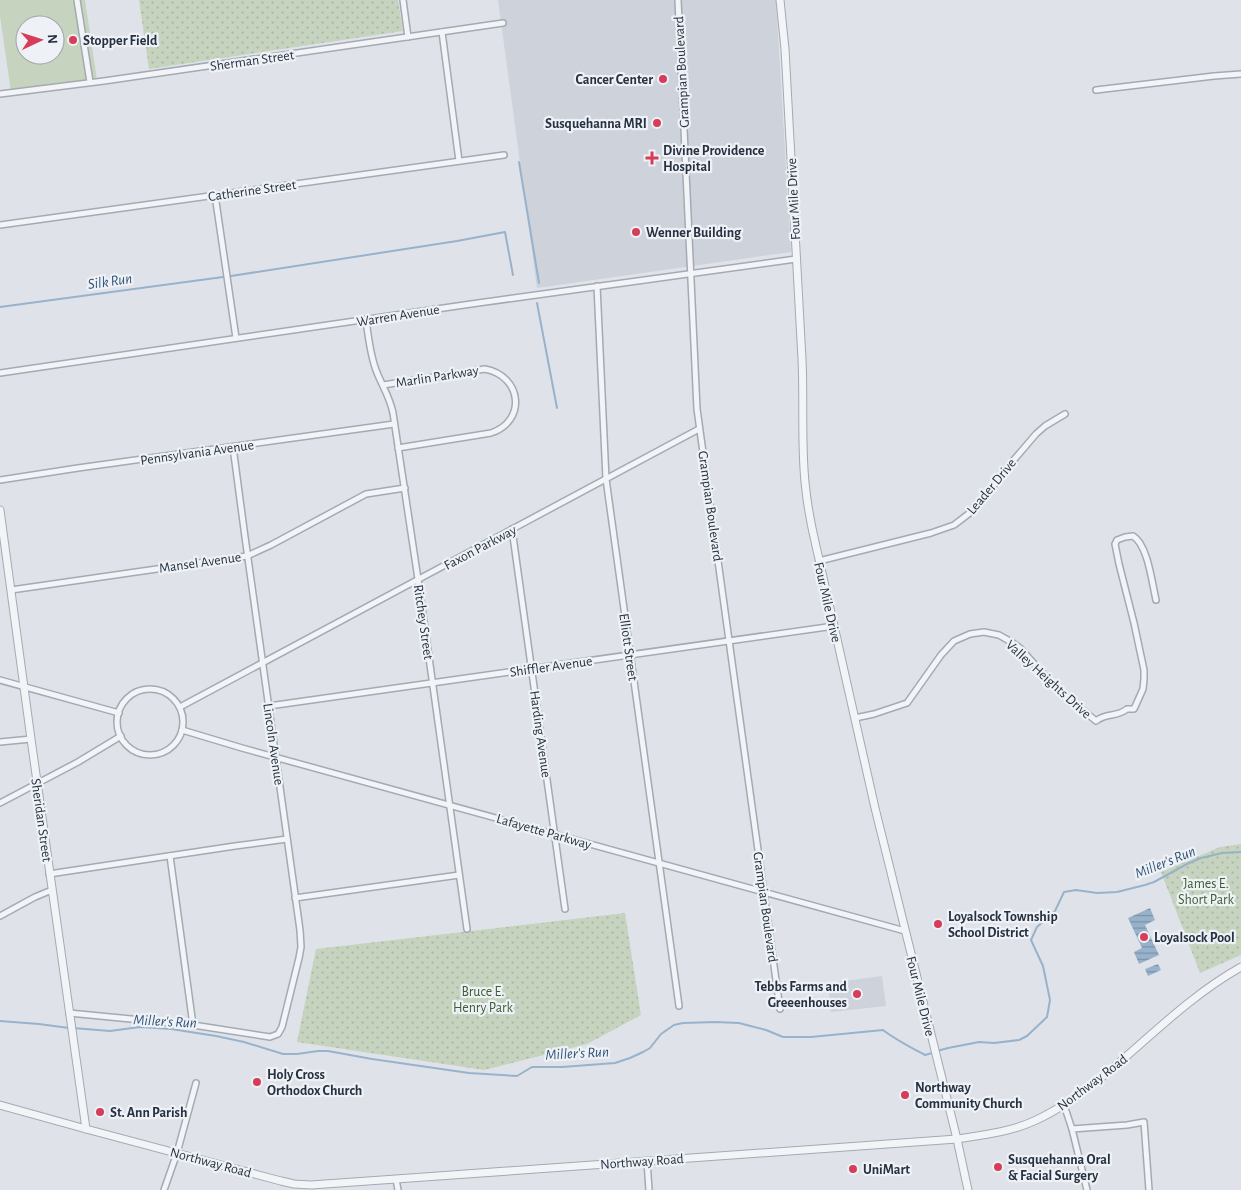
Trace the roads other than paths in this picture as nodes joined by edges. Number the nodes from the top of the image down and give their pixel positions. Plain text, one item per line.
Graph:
1 (77, 0) edge
2 (403, 0) edge
3 (678, 0) edge
4 (780, 0) edge
5 (503, 23) dead end
6 (442, 32) junction
7 (408, 37) junction
8 (1241, 74) edge
9 (90, 82) junction
10 (1096, 90) dead end
11 (0, 94) edge
12 (504, 155) dead end
13 (460, 161) junction
14 (215, 195) junction
15 (0, 225) edge
16 (796, 259) junction
17 (691, 273) junction
18 (597, 286) junction
19 (366, 319) junction
20 (236, 338) junction
21 (0, 373) edge
22 (383, 385) junction
23 (1065, 414) dead end
24 (394, 424) junction
25 (699, 428) junction
26 (233, 447) junction
27 (398, 448) junction
28 (606, 479) junction
29 (0, 480) edge
30 (405, 488) junction
31 (0, 510) edge
32 (512, 529) junction
33 (247, 556) junction
34 (819, 561) junction
35 (418, 579) junction
36 (11, 590) junction
37 (1156, 600) dead end
38 (834, 626) junction
39 (730, 641) junction
40 (631, 655) junction
41 (262, 662) junction
42 (532, 669) junction
43 (0, 680) edge
44 (432, 683) junction
45 (25, 687) junction
46 (268, 706) junction
47 (180, 707) junction
48 (119, 713) junction
49 (854, 718) junction
50 (182, 730) junction
51 (120, 736) junction
52 (31, 739) junction
53 (0, 742) edge
54 (276, 757) junction
55 (37, 784) junction
56 (0, 803) edge
57 (450, 805) junction
58 (555, 834) junction
59 (287, 839) junction
60 (170, 856) junction
61 (660, 864) junction
62 (50, 874) junction
63 (459, 874) junction
64 (52, 890) junction
65 (765, 893) junction
66 (295, 898) junction
67 (565, 909) dead end
68 (0, 916) edge
69 (467, 929) dead end
70 (905, 931) junction
71 (1241, 968) edge
72 (679, 1006) dead end
73 (780, 1009) dead end
74 (69, 1013) junction
75 (193, 1025) junction
76 (196, 1083) dead end
77 (0, 1104) edge
78 (1064, 1105) junction
79 (1072, 1128) junction
80 (86, 1129) junction
81 (957, 1139) junction
82 (176, 1153) junction
83 (648, 1161) junction
84 (396, 1179) junction
85 (295, 1187) edge
86 (164, 1190) edge
87 (398, 1190) edge
88 (649, 1190) edge
89 (968, 1190) edge
90 (1087, 1190) edge
91 (1148, 1190) edge

1 - 9 street
2 - 7 street
3 - 17 street, Grampian Boulevard
4 - 16 street, Four Mile Drive
5 - 6 street, Sherman Street
6 - 7 street, Sherman Street
6 - 13 street
7 - 9 street, Sherman Street
8 - 10 street
9 - 11 street, Sherman Street
12 - 13 street, Catherine Street
13 - 14 street, Catherine Street
14 - 15 street, Catherine Street
14 - 20 street
16 - 17 street, Warren Avenue
16 - 34 street, Four Mile Drive
17 - 18 street, Warren Avenue
17 - 25 street, Grampian Boulevard
18 - 19 street, Warren Avenue
18 - 28 street, Elliott Street
19 - 20 street, Warren Avenue
19 - 22 street, Ritchey Street
20 - 21 street, Warren Avenue
22 - 24 street, Ritchey Street
22 - 27 street, Marlin Parkway
23 - 34 street, Leader Drive
24 - 26 street, Pennsylvania Avenue
24 - 27 street, Ritchey Street
25 - 28 street, Faxon Parkway
25 - 39 street, Grampian Boulevard
26 - 29 street, Pennsylvania Avenue
26 - 33 street, Lincoln Avenue
27 - 30 street, Ritchey Street
28 - 32 street, Faxon Parkway
28 - 40 street, Elliott Street
30 - 33 street, Mansel Avenue
30 - 35 street, Ritchey Street
31 - 36 street, Sheridan Street
32 - 35 street, Faxon Parkway
32 - 42 street, Harding Avenue
33 - 36 street, Mansel Avenue
33 - 41 street, Lincoln Avenue
34 - 38 street, Four Mile Drive
35 - 41 street, Faxon Parkway
35 - 44 street, Ritchey Street
36 - 45 street, Sheridan Street
37 - 49 street, Valley Heights Drive
38 - 39 street, Shiffler Avenue
38 - 49 street, Four Mile Drive
39 - 40 street, Shiffler Avenue
39 - 65 street, Grampian Boulevard
40 - 42 street, Shiffler Avenue
40 - 61 street, Elliott Street
41 - 46 street, Lincoln Avenue
41 - 47 street, Faxon Parkway
42 - 44 street, Shiffler Avenue
42 - 58 street, Harding Avenue
43 - 45 street
44 - 46 street, Shiffler Avenue
44 - 57 street, Ritchey Street
45 - 48 street
45 - 52 street, Sheridan Street
46 - 54 street, Lincoln Avenue
47 - 48 street
47 - 50 street
48 - 51 street
49 - 70 street, Four Mile Drive
50 - 51 street
50 - 54 street, Lafayette Parkway
51 - 55 street
52 - 53 street
52 - 55 street, Sheridan Street
54 - 57 street, Lafayette Parkway
54 - 59 street, Lincoln Avenue
55 - 56 street
55 - 62 street, Sheridan Street
57 - 58 street, Lafayette Parkway
57 - 63 street, Ritchey Street
58 - 61 street, Lafayette Parkway
58 - 67 street, Harding Avenue
59 - 60 street
59 - 66 street, Lincoln Avenue
60 - 62 street
60 - 75 street
61 - 65 street, Lafayette Parkway
61 - 72 street, Elliott Street
62 - 64 street, Sheridan Street
63 - 66 street
63 - 69 street, Ritchey Street
64 - 68 street
64 - 74 street, Sheridan Street
65 - 70 street, Lafayette Parkway
65 - 73 street, Grampian Boulevard
66 - 75 street, Lincoln Avenue
70 - 81 street, Four Mile Drive
71 - 78 street, Northway Road
74 - 75 street
74 - 80 street, Sheridan Street
76 - 82 street
77 - 80 street, Northway Road
78 - 79 street
78 - 81 street, Northway Road
79 - 90 street
79 - 91 street
80 - 82 street, Northway Road
81 - 83 street, Northway Road
81 - 89 street, Four Mile Drive
82 - 85 street, Northway Road
82 - 86 street
83 - 84 street, Northway Road
83 - 88 street
84 - 85 street, Northway Road
84 - 87 street

